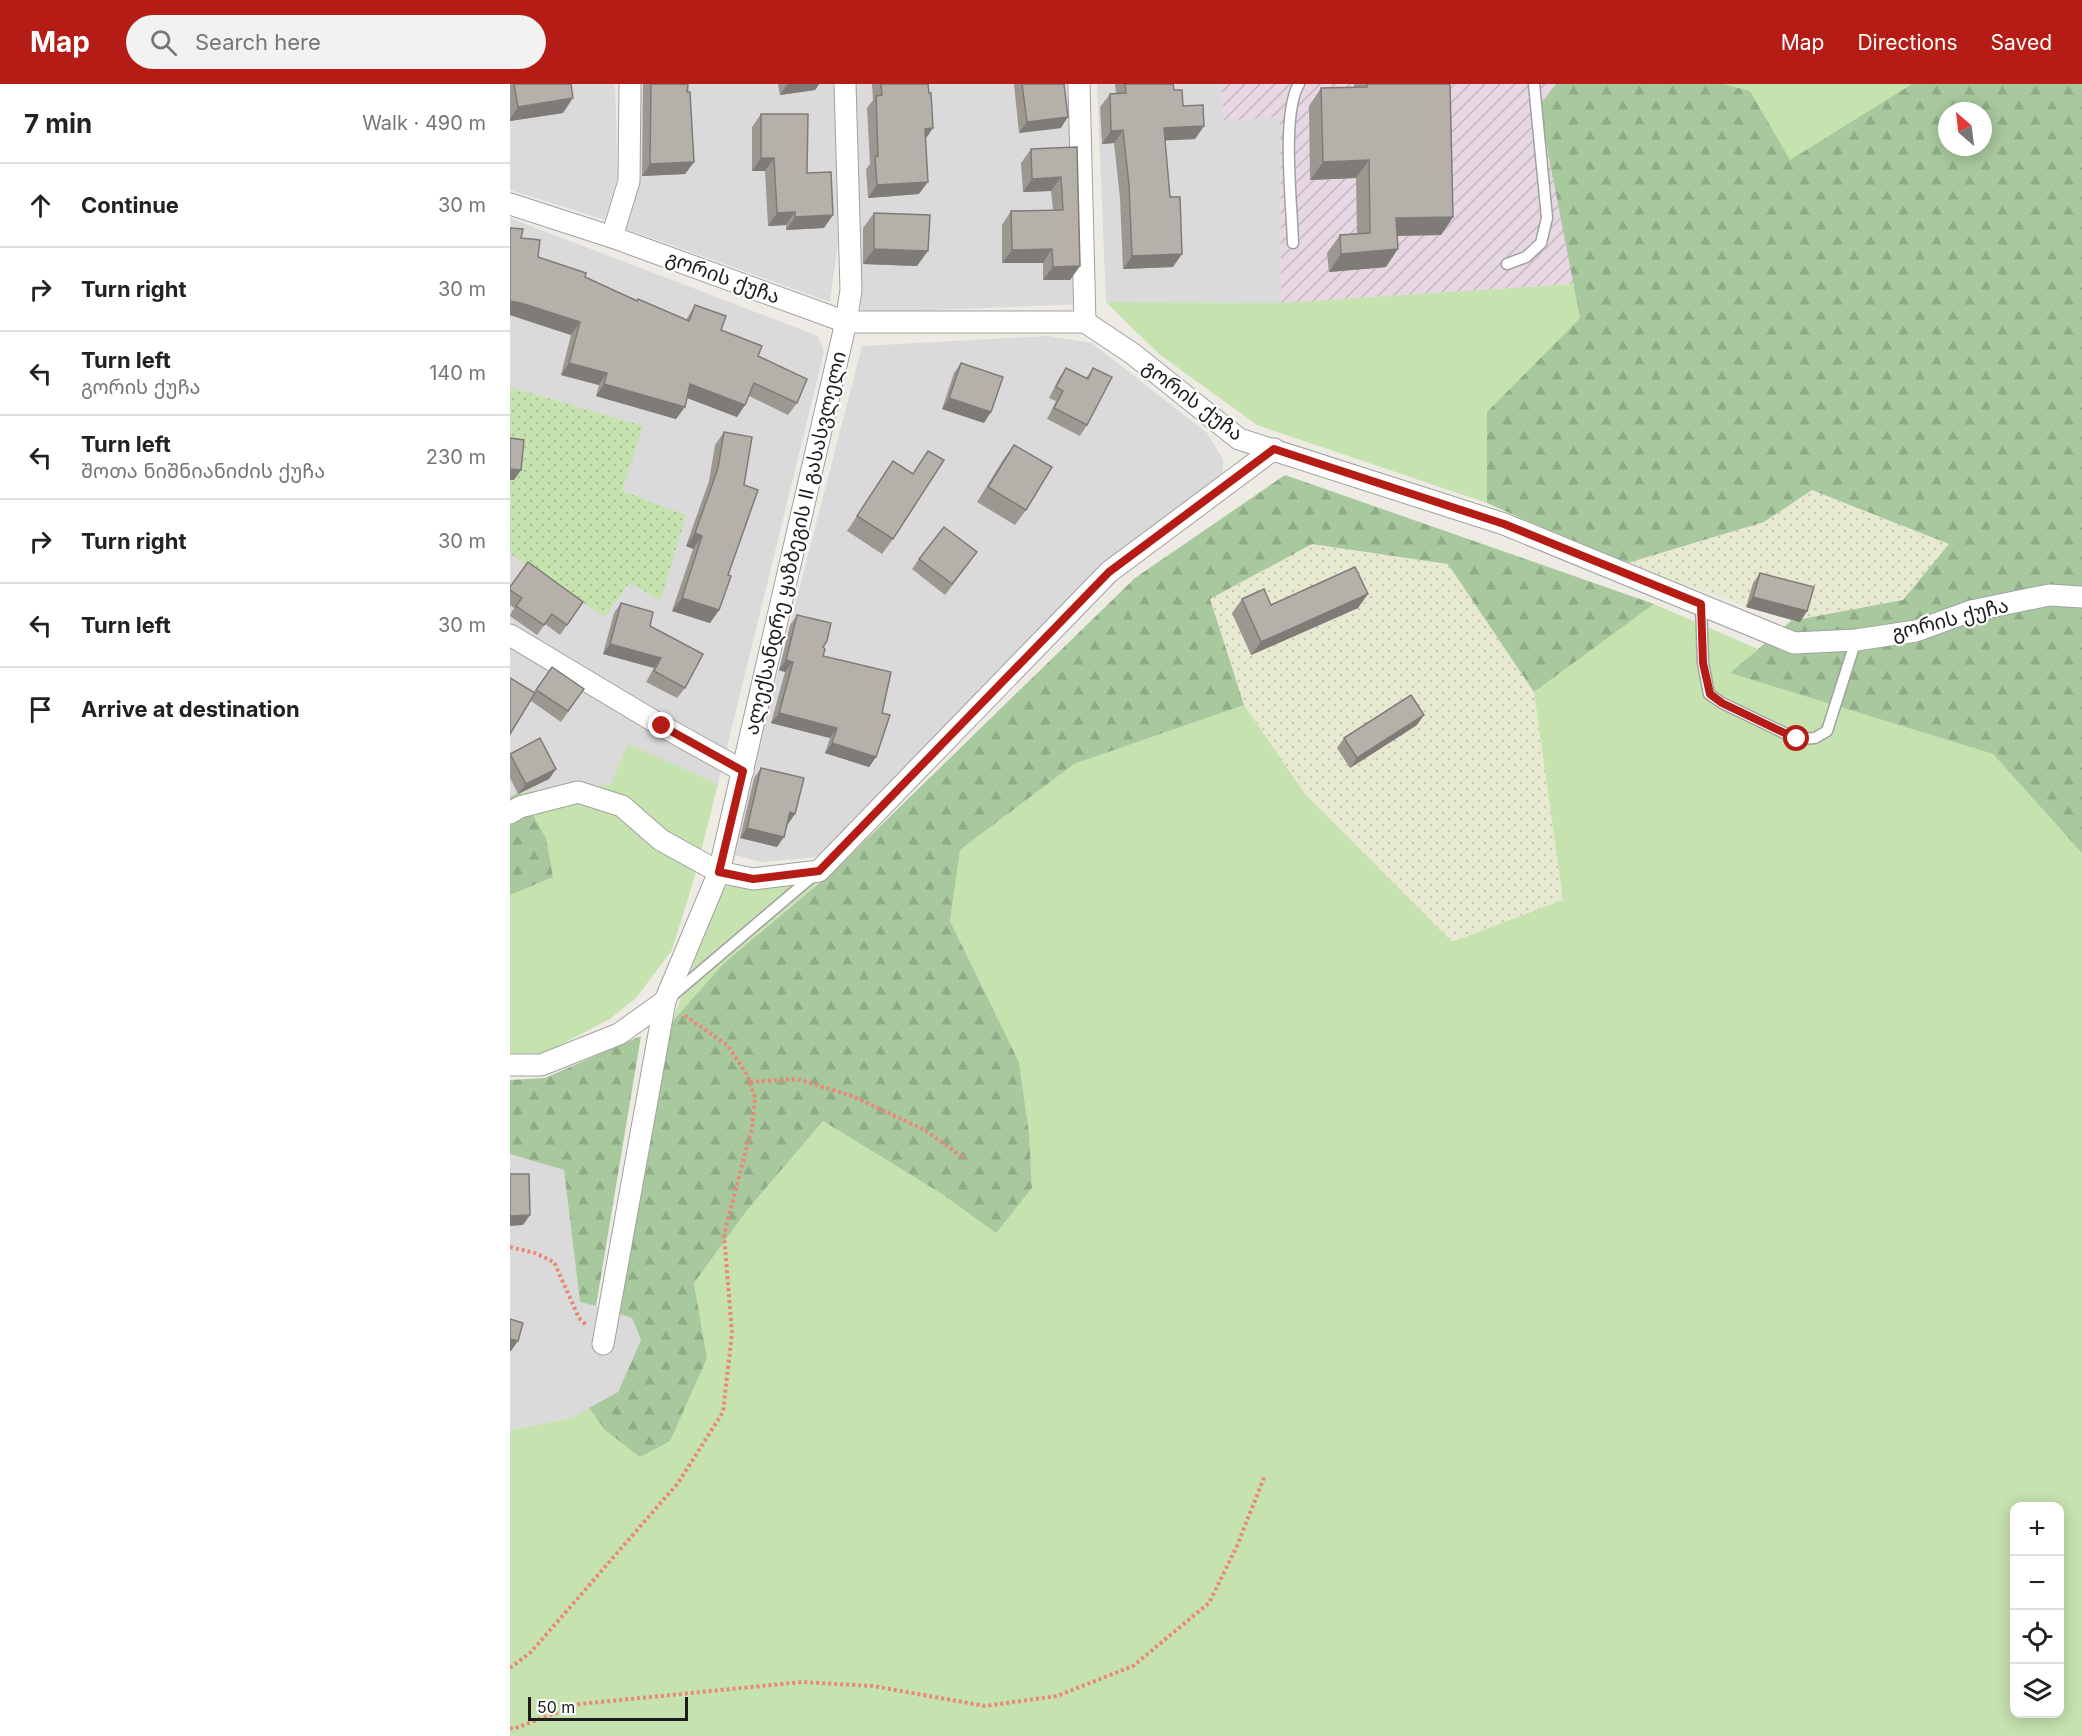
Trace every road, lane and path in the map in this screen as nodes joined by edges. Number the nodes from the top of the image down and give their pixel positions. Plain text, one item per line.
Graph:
1 (630, 84) edge
2 (845, 84) edge
3 (1079, 84) edge
4 (1299, 84) edge
5 (1534, 84) edge
6 (510, 204) edge
7 (612, 237) junction
8 (1293, 243) dead end
9 (1507, 264) dead end
10 (846, 322) junction
11 (1085, 322) junction
12 (1274, 449) junction
13 (2082, 597) edge
14 (1701, 604) junction
15 (510, 635) edge
16 (1856, 640) junction
17 (743, 771) junction
18 (510, 813) edge
19 (819, 871) junction
20 (719, 872) junction
21 (665, 1001) junction
22 (510, 1065) edge
23 (750, 1083) junction
24 (965, 1159) dead end
25 (510, 1247) edge
26 (603, 1344) joint
27 (1265, 1476) dead end
28 (510, 1668) edge
29 (510, 1728) edge

1 - 7 street
2 - 10 street, ალექსანდრე ყაზბეგის II გასასვლელი
3 - 11 street
4 - 8 lane
5 - 9 lane
6 - 7 street, გორის ქუჩა
7 - 10 street, გორის ქუჩა
10 - 11 street, გორის ქუჩა
10 - 17 street, ალექსანდრე ყაზბეგის II გასასვლელი
11 - 12 street, გორის ქუჩა
12 - 14 street, გორის ქუჩა
12 - 19 street
13 - 16 street, გორის ქუჩა
14 - 16 street, გორის ქუჩა
14 - 16 lane
15 - 17 street
17 - 20 street, ალექსანდრე ყაზბეგის II გასასვლელი
18 - 20 street
19 - 20 street
19 - 21 lane
20 - 21 street, ალექსანდრე ყაზბეგის II გასასვლელი
21 - 22 street
21 - 23 path
21 - 26 street, ალექსანდრე ყაზბეგის II გასასვლელი
23 - 24 path
23 - 28 path
25 - 26 path
27 - 29 path

